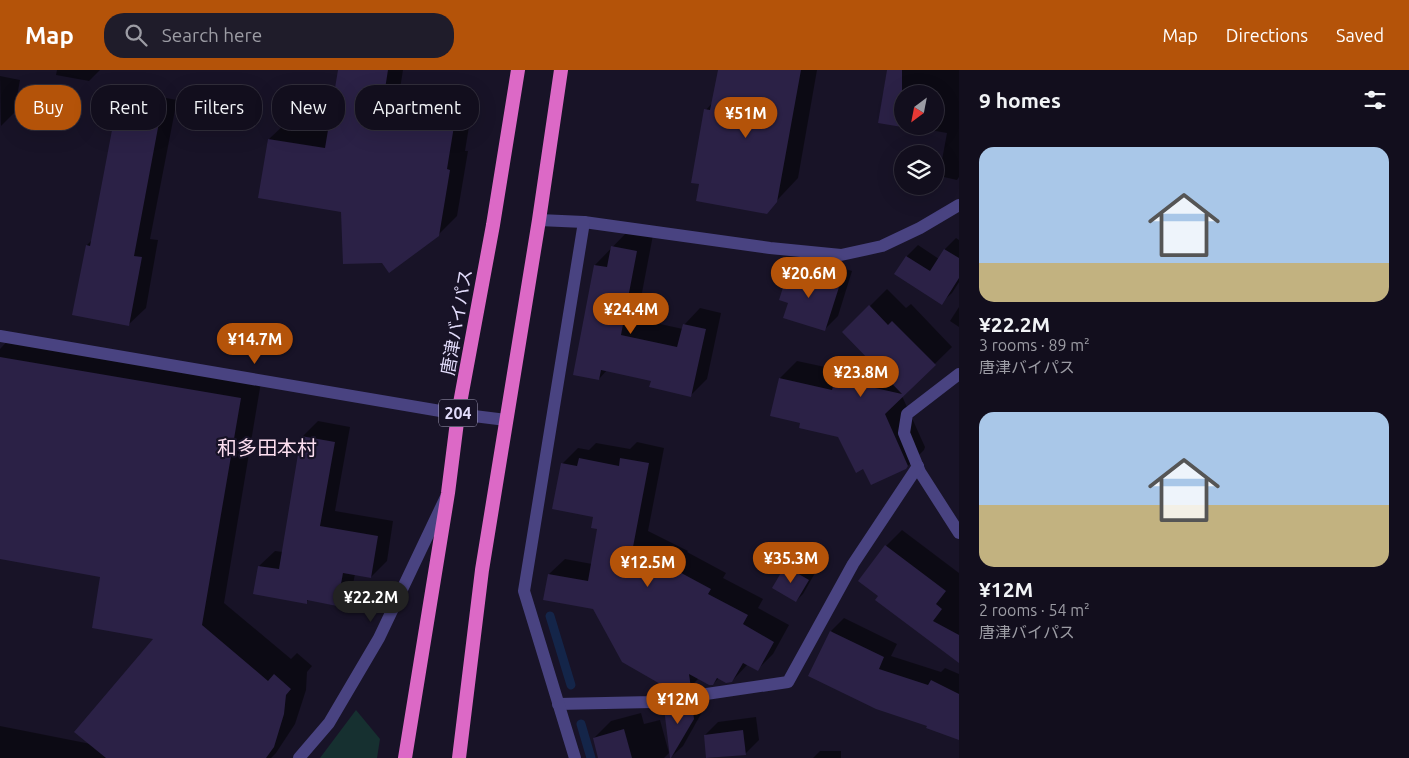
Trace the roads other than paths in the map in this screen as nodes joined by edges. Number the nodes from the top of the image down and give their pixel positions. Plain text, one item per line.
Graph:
1 (518, 70) edge
2 (560, 70) edge
3 (959, 205) edge
4 (539, 220) junction
5 (584, 222) junction
6 (0, 336) edge
7 (959, 374) edge
8 (458, 414) junction
9 (506, 420) junction
10 (918, 466) junction
11 (448, 492) junction
12 (959, 533) edge
13 (558, 704) junction
14 (299, 758) edge
15 (405, 758) edge
16 (459, 758) edge
17 (575, 758) edge

1 - 8 highway, 唐津バイパス / 204
2 - 4 highway
3 - 5 street
4 - 5 street
4 - 9 highway
5 - 13 street
6 - 8 street
7 - 10 street
8 - 9 street
8 - 11 highway, 唐津バイパス / 204
9 - 16 highway
10 - 12 street
10 - 13 street
11 - 14 street
11 - 15 highway, 唐津バイパス / 204
13 - 17 street

